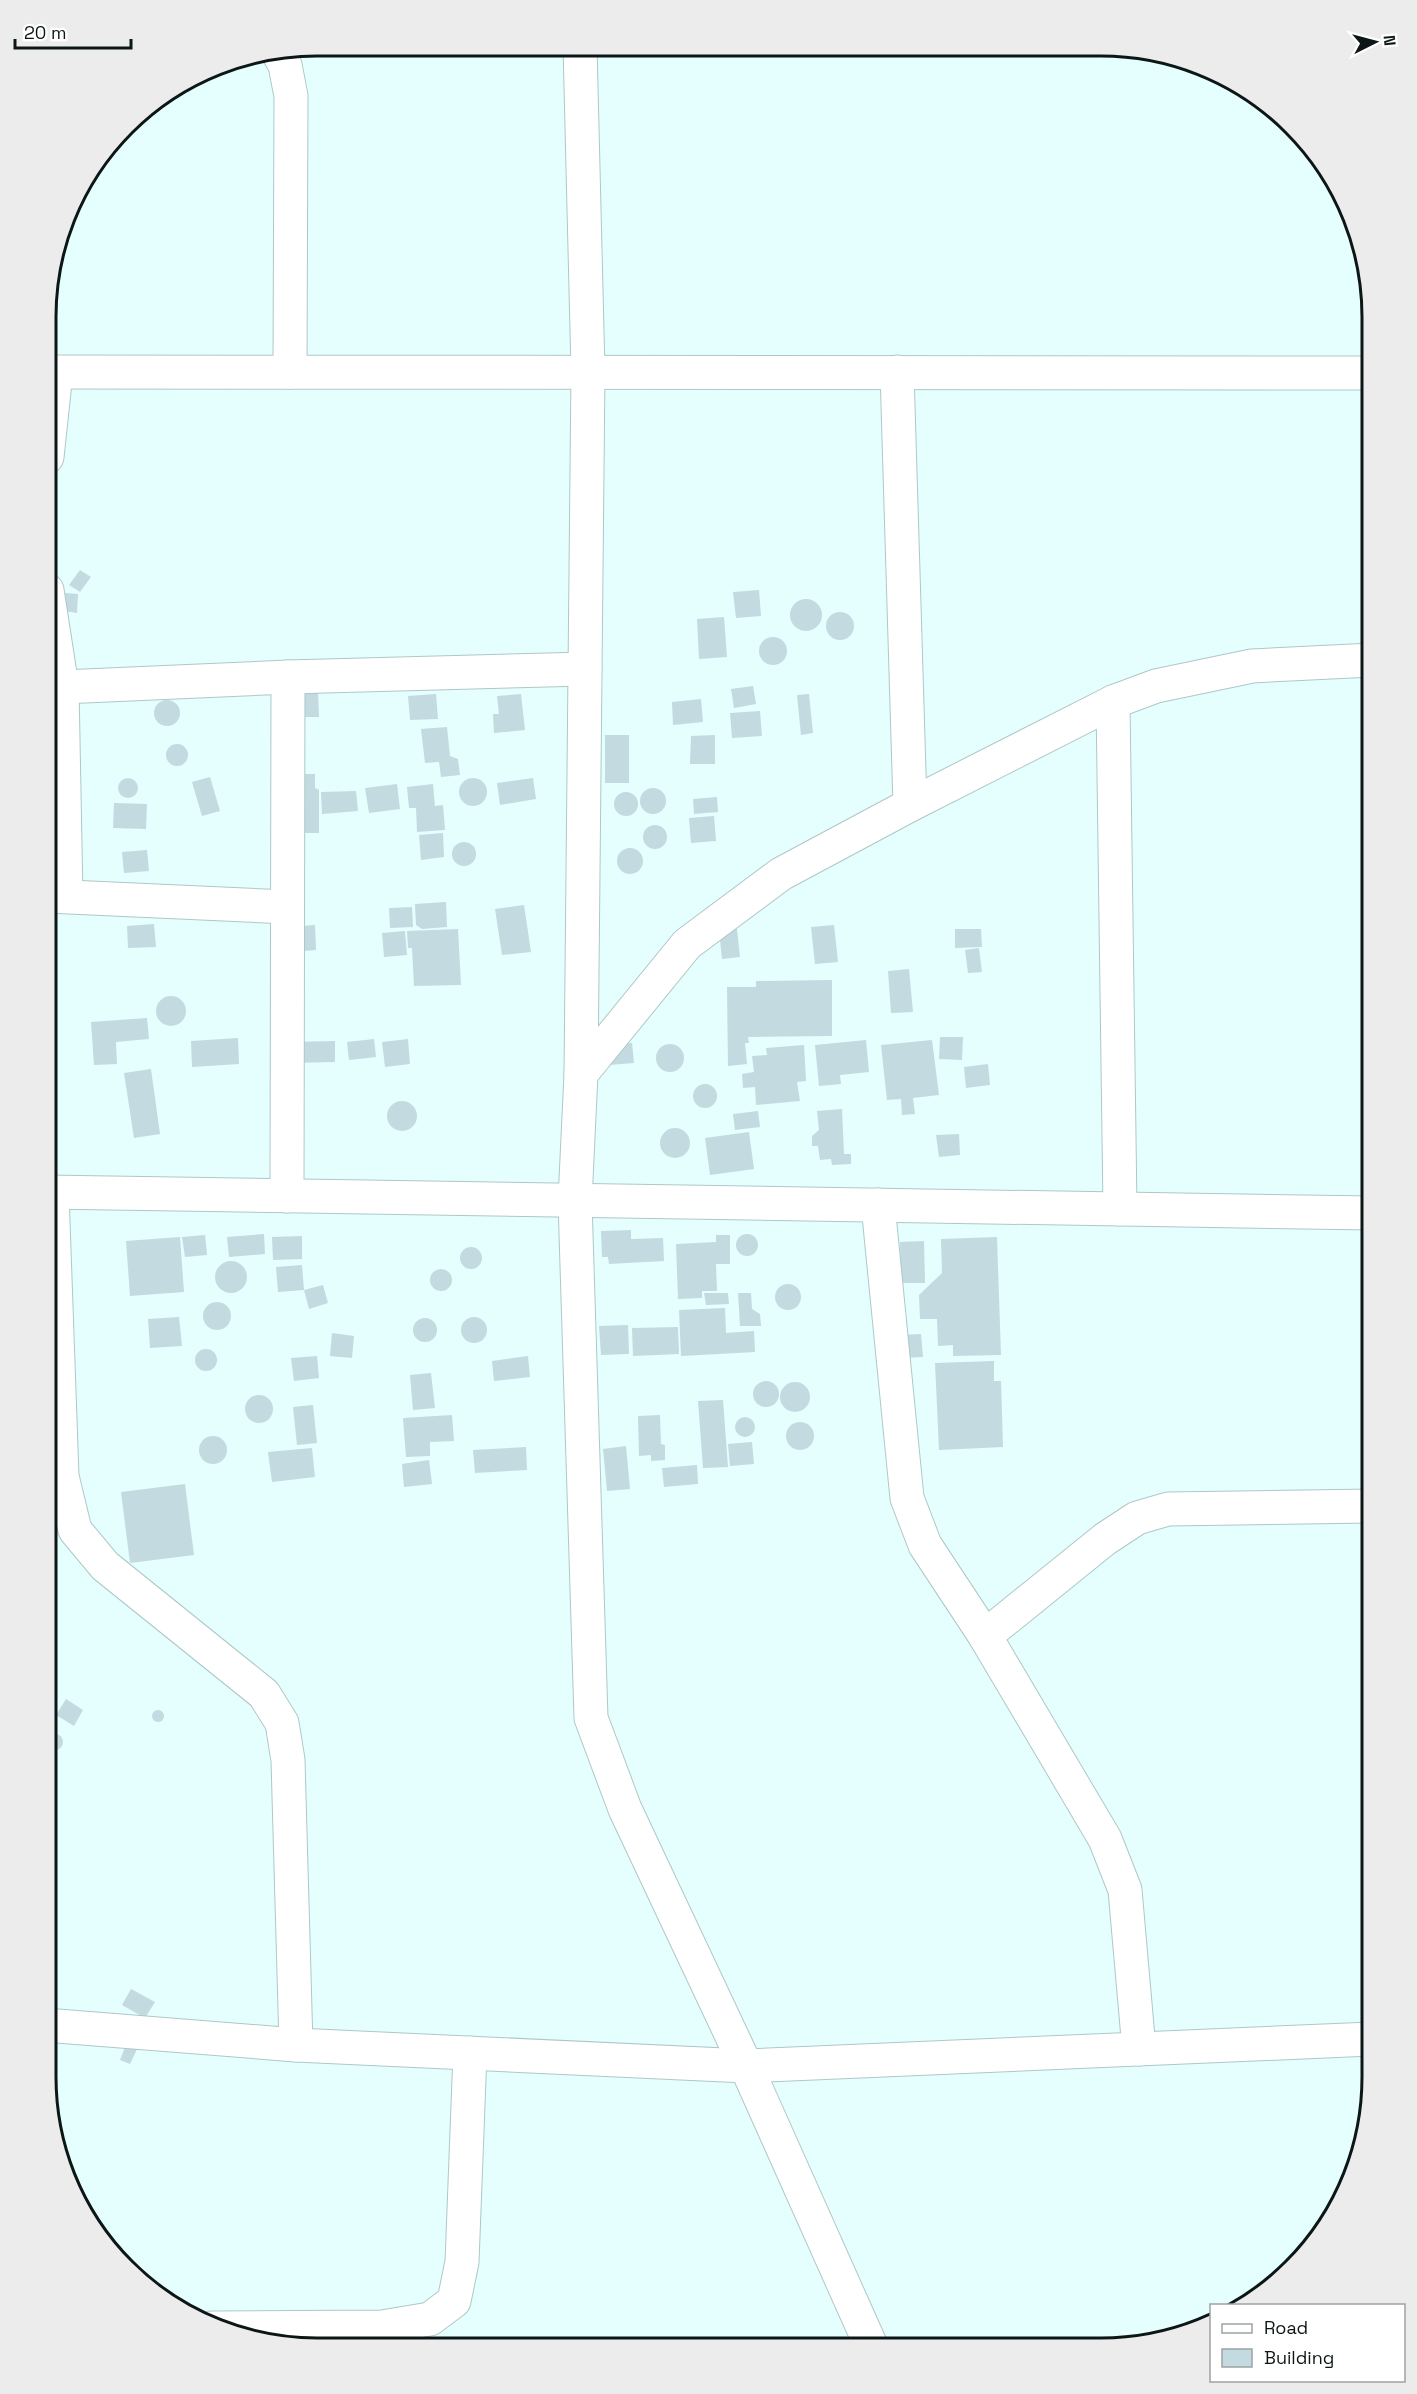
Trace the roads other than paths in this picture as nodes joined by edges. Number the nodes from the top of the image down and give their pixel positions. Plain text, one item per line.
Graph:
1 (580, 56) edge
2 (281, 58) edge
3 (588, 371) junction
4 (56, 372) edge
5 (290, 372) junction
6 (897, 372) junction
7 (1362, 373) edge
8 (56, 648) edge
9 (1362, 660) edge
10 (585, 669) junction
11 (288, 677) junction
12 (62, 687) junction
13 (1113, 702) junction
14 (910, 805) junction
15 (56, 896) edge
16 (288, 907) junction
17 (581, 1074) junction
18 (56, 1192) edge
19 (287, 1196) junction
20 (575, 1201) junction
21 (878, 1205) junction
22 (1120, 1209) junction
23 (1362, 1213) edge
24 (56, 1345) edge
25 (1362, 1506) edge
26 (985, 1636) junction
27 (56, 2026) edge
28 (1362, 2039) edge
29 (296, 2045) junction
30 (1139, 2049) junction
31 (470, 2053) junction
32 (746, 2066) junction
33 (279, 2335) edge
34 (868, 2338) edge

1 - 3 street
2 - 5 street
3 - 5 street
3 - 6 street
3 - 10 street
4 - 5 street
6 - 7 street
6 - 14 street
8 - 12 street
9 - 13 street
10 - 11 street
10 - 17 street
11 - 12 street
11 - 16 street
12 - 15 street
13 - 14 street
13 - 22 street
14 - 17 street
15 - 16 street
16 - 19 street
17 - 20 street
18 - 19 street
19 - 20 street
20 - 21 street
20 - 32 street
21 - 22 street
21 - 26 street
22 - 23 street
24 - 29 street
25 - 26 street
26 - 30 street
27 - 29 street
28 - 30 street
29 - 31 street
30 - 32 street
31 - 32 street
31 - 33 street
32 - 34 street

